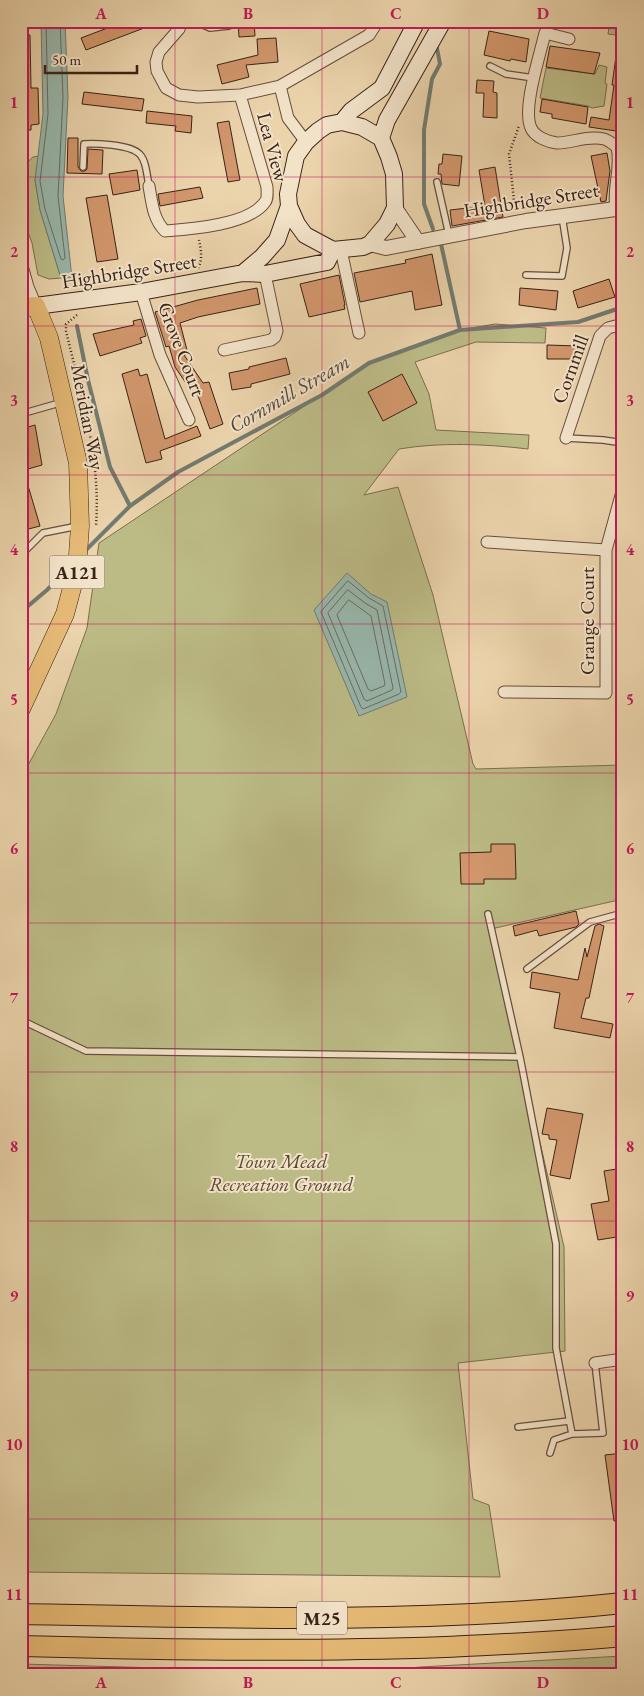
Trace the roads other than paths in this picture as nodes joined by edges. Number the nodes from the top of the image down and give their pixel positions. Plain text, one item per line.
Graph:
1 (182, 21) edge
2 (194, 21) edge
3 (378, 21) edge
4 (443, 21) edge
5 (416, 23) edge
6 (229, 26) dead end
7 (569, 39) dead end
8 (490, 66) dead end
9 (534, 78) junction
10 (280, 86) junction
11 (240, 95) junction
12 (342, 122) junction
13 (381, 138) junction
14 (306, 142) junction
15 (620, 145) edge
16 (83, 167) dead end
17 (437, 182) dead end
18 (149, 186) joint
19 (289, 206) junction
20 (395, 208) junction
21 (620, 208) edge
22 (562, 216) junction
23 (449, 234) junction
24 (418, 242) junction
25 (370, 244) junction
26 (337, 250) junction
27 (21, 262) edge
28 (243, 273) junction
29 (265, 274) junction
30 (526, 275) dead end
31 (141, 292) junction
32 (29, 307) edge
33 (623, 324) edge
34 (359, 333) dead end
35 (224, 350) dead end
36 (65, 401) junction
37 (21, 414) edge
38 (189, 420) dead end
39 (566, 438) joint
40 (623, 443) edge
41 (623, 488) edge
42 (80, 526) junction
43 (487, 542) dead end
44 (606, 550) junction
45 (21, 555) edge
46 (504, 692) dead end
47 (21, 709) edge
48 (623, 913) edge
49 (488, 914) dead end
50 (527, 969) dead end
51 (21, 1020) edge
52 (520, 1056) junction
53 (623, 1359) edge
54 (595, 1363) joint
55 (569, 1421) junction
56 (518, 1427) dead end
57 (572, 1434) junction
58 (550, 1453) dead end
59 (623, 1603) edge
60 (21, 1614) edge
61 (623, 1636) edge
62 (21, 1646) edge

1 - 11 street
2 - 6 lane
3 - 10 street
4 - 13 main road
5 - 12 main road
7 - 9 street
8 - 9 lane
9 - 15 street
10 - 11 street
10 - 14 street
11 - 18 street, Lea View
12 - 13 main road
12 - 14 main road
13 - 20 main road
14 - 19 main road
15 - 21 street
16 - 18 lane
17 - 23 lane
19 - 26 main road
19 - 28 main road, Highbridge Street
20 - 24 street
20 - 25 main road
21 - 22 street, Highbridge Street
22 - 23 street, Highbridge Street
22 - 30 lane
23 - 24 street, Highbridge Street
24 - 25 street, Highbridge Street
25 - 26 main road
26 - 29 main road, Highbridge Street
26 - 34 street
27 - 32 street
28 - 29 main road, Highbridge Street
28 - 31 main road, Highbridge Street
29 - 35 street
31 - 32 main road, Highbridge Street
31 - 38 street, Grove Court
32 - 36 main road, Meridian Way / A121
33 - 39 street, Cornmill
36 - 37 lane
36 - 42 main road, Meridian Way / A121
39 - 40 lane
41 - 44 street, Grange Court
42 - 45 lane
42 - 47 main road, Meridian Way / A121
43 - 44 street
44 - 46 street, Grange Court
48 - 50 lane
49 - 52 lane
51 - 52 lane
52 - 55 lane
53 - 54 street
54 - 57 lane
55 - 56 lane
55 - 57 lane
57 - 58 lane
59 - 60 highway, M25
61 - 62 highway, M25

